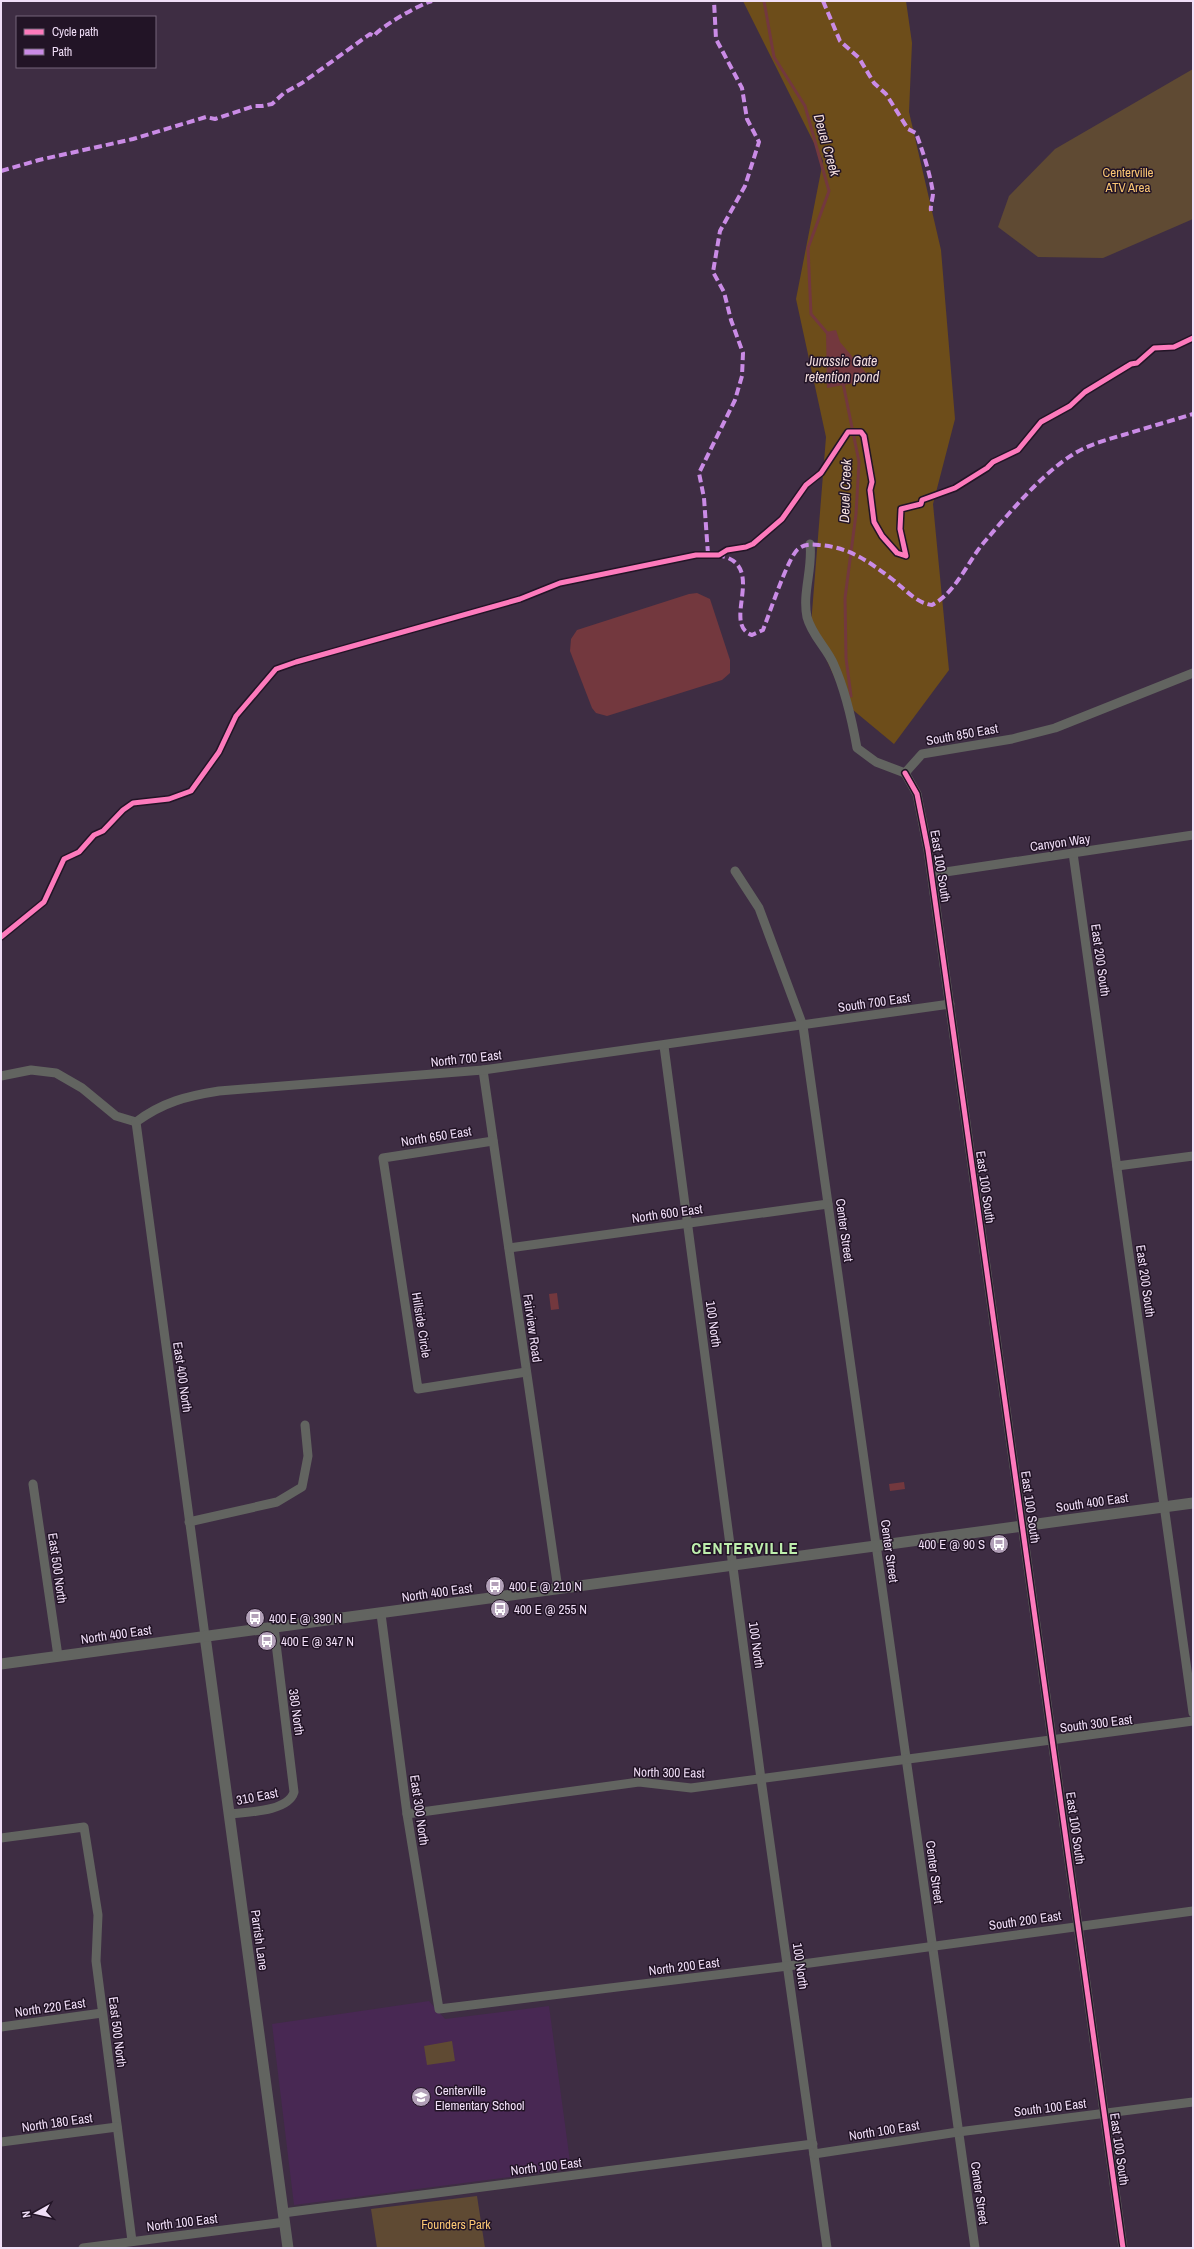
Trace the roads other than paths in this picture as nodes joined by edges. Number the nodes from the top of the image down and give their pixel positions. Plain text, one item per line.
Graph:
1 (810, 544) dead end
2 (1193, 673) edge
3 (905, 773) junction
4 (1193, 836) edge
5 (1073, 853) junction
6 (736, 871) dead end
7 (932, 874) junction
8 (950, 1004) junction
9 (803, 1026) junction
10 (664, 1046) junction
11 (483, 1070) junction
12 (1, 1076) edge
13 (136, 1122) junction
14 (493, 1141) junction
15 (1193, 1156) edge
16 (383, 1158) joint
17 (1117, 1166) junction
18 (828, 1204) junction
19 (688, 1223) junction
20 (509, 1248) junction
21 (526, 1372) junction
22 (305, 1425) dead end
23 (33, 1484) dead end
24 (1193, 1503) edge
25 (1164, 1507) junction
26 (189, 1522) junction
27 (1022, 1526) junction
28 (876, 1546) junction
29 (733, 1565) junction
30 (558, 1589) junction
31 (381, 1614) junction
32 (274, 1627) junction
33 (205, 1636) junction
34 (58, 1656) junction
35 (1, 1664) edge
36 (1193, 1713) edge
37 (1193, 1722) edge
38 (1052, 1740) junction
39 (906, 1760) junction
40 (762, 1779) junction
41 (290, 1800) joint
42 (229, 1814) junction
43 (407, 1814) junction
44 (1, 1838) edge
45 (1193, 1911) edge
46 (1078, 1926) junction
47 (933, 1946) junction
48 (788, 1966) junction
49 (439, 2009) joint
50 (102, 2013) junction
51 (1, 2027) edge
52 (1193, 2102) edge
53 (1104, 2114) junction
54 (117, 2127) junction
55 (958, 2132) junction
56 (1, 2142) edge
57 (813, 2144) junction
58 (814, 2154) junction
59 (284, 2217) junction
60 (132, 2241) junction
61 (83, 2248) edge
62 (288, 2248) edge
63 (827, 2248) edge
64 (975, 2248) edge
65 (1123, 2248) edge

1 - 3 street
2 - 3 street, South 850 East
3 - 7 street, East 100 South
4 - 5 street, Canyon Way
5 - 7 street, Canyon Way
5 - 17 street, East 200 South
6 - 9 street, Center Street
7 - 8 street, East 100 South
8 - 9 street, South 700 East
8 - 27 street, East 100 South
9 - 10 street, North 700 East
9 - 18 street, Center Street
10 - 11 street, North 700 East
10 - 19 street, 100 North
11 - 13 street, North 700 East
11 - 14 street, Fairview Road
12 - 13 street
13 - 26 street, East 400 North
14 - 16 street, North 650 East
14 - 20 street, Fairview Road
15 - 17 street
16 - 21 street, Hillside Circle
17 - 25 street, East 200 South
18 - 19 street, North 600 East
18 - 28 street, Center Street
19 - 20 street, North 600 East
19 - 29 street, 100 North
20 - 21 street, Fairview Road
21 - 30 street, Fairview Road
22 - 26 street
23 - 34 street, East 500 North
24 - 25 street, South 400 East
25 - 27 street, South 400 East
25 - 36 street, East 200 South
26 - 33 street, East 400 North
27 - 28 street, South 400 East
27 - 38 street, East 100 South
28 - 29 street, North 400 East
28 - 39 street, Center Street
29 - 30 street, North 400 East
29 - 40 street, 100 North
30 - 31 street, North 400 East
31 - 32 street, North 400 East
31 - 43 street, East 300 North
32 - 33 street, North 400 East
32 - 41 street, 380 North
33 - 34 street, North 400 East
33 - 42 street, Parrish Lane
34 - 35 street, North 400 East
37 - 38 street, South 300 East
38 - 39 street, South 300 East
38 - 46 street, East 100 South
39 - 40 street, North 300 East
39 - 47 street, Center Street
40 - 43 street, North 300 East
40 - 48 street, 100 North
41 - 42 street, 310 East
42 - 59 street, Parrish Lane
43 - 49 street, East 300 North
44 - 50 street, East 500 North
45 - 46 street, South 200 East
46 - 47 street, South 200 East
46 - 53 street, East 100 South
47 - 48 street, North 200 East
47 - 55 street, Center Street
48 - 49 street, North 200 East
48 - 57 street, 100 North
50 - 51 street, North 220 East
50 - 54 street, East 500 North
52 - 53 street, South 100 East
53 - 55 street, South 100 East
53 - 65 street, East 100 South
54 - 56 street, North 180 East
54 - 60 street, East 500 North
55 - 58 street, North 100 East
55 - 64 street, Center Street
57 - 58 street, 100 North
57 - 59 street, North 100 East
58 - 63 street, 100 North
59 - 60 street, North 100 East
59 - 62 street, Parrish Lane
60 - 61 street, North 100 East

